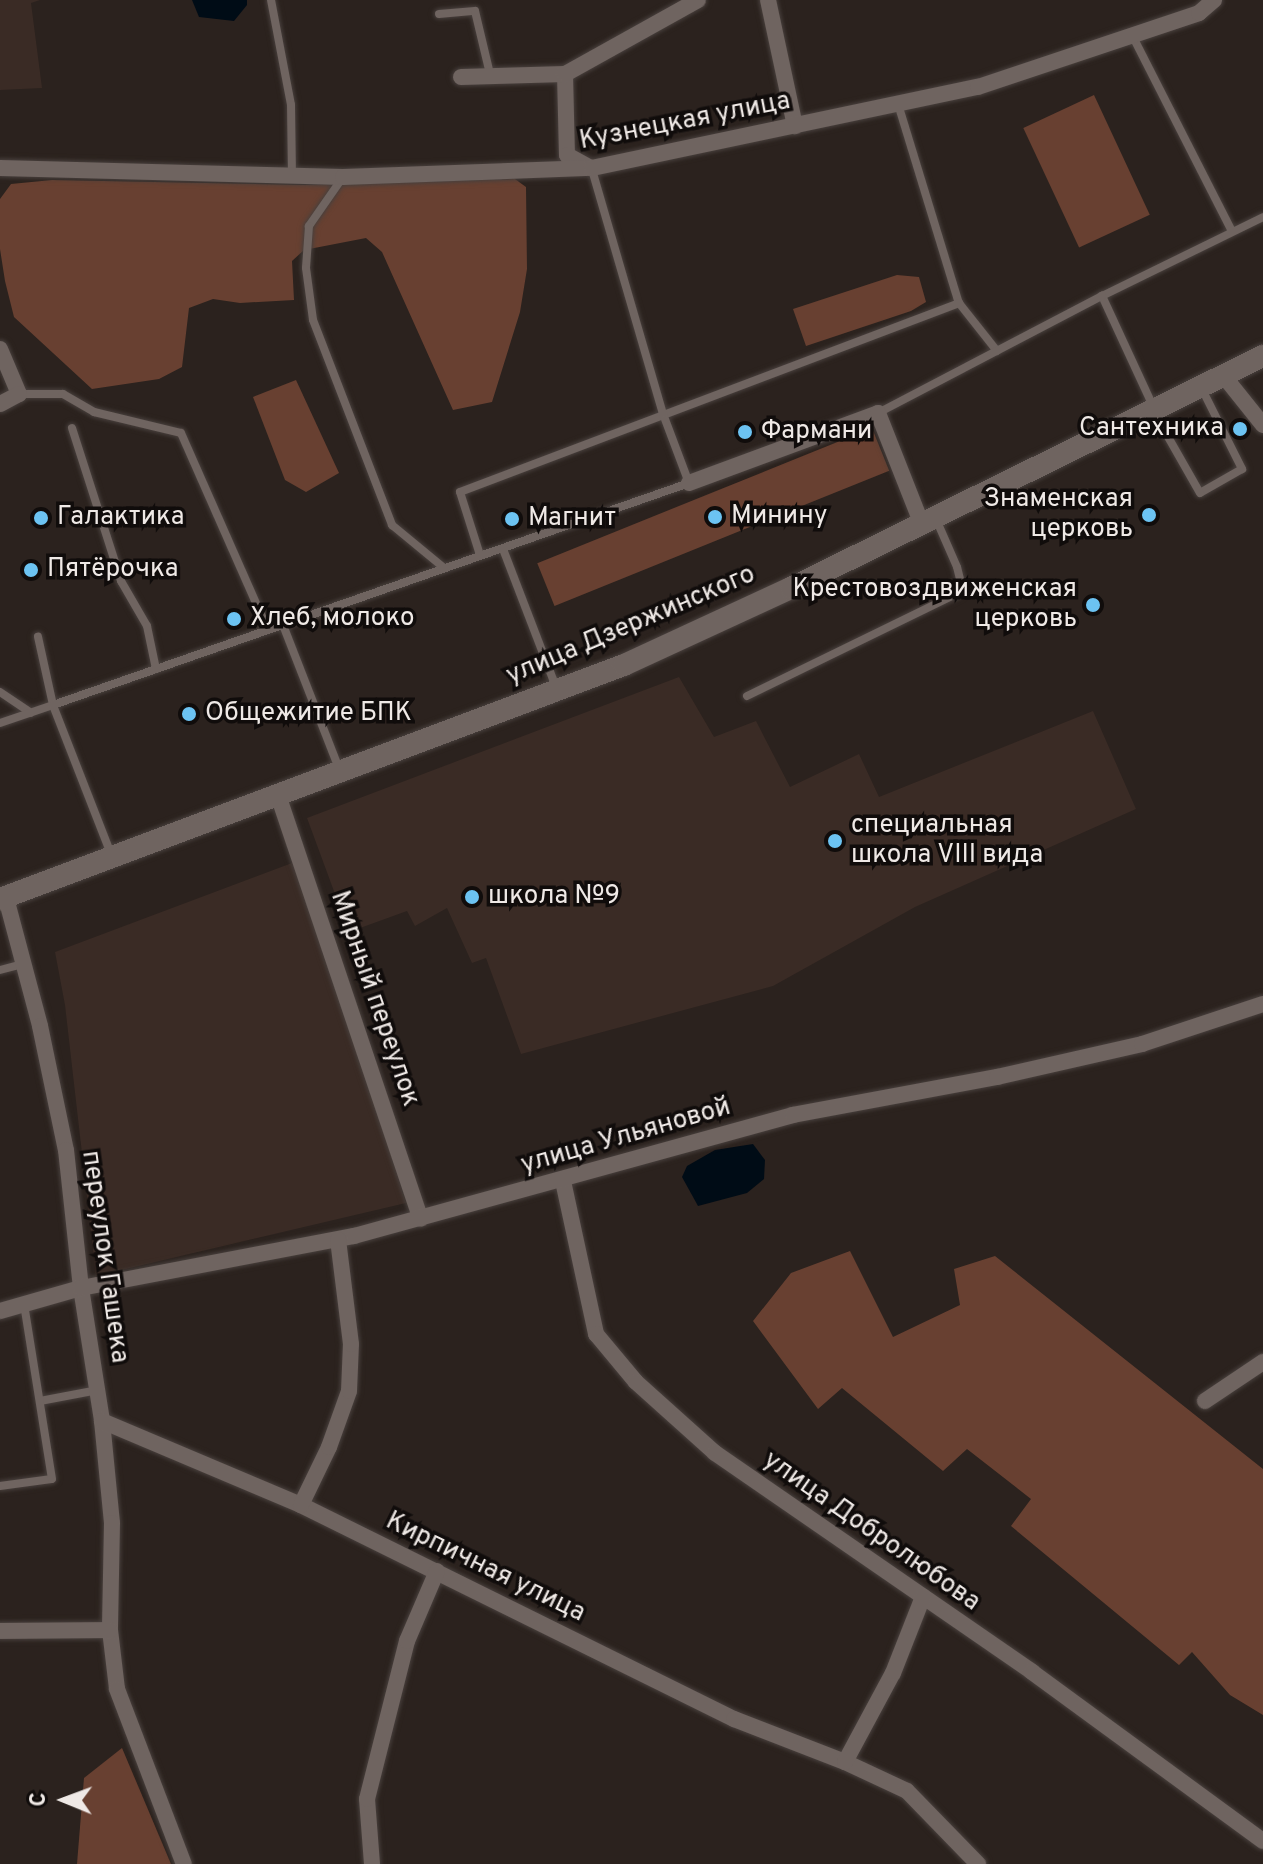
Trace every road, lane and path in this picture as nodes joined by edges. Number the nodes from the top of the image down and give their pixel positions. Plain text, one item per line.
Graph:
1 (271, 0) edge
2 (698, 0) edge
3 (768, 0) edge
4 (1214, 0) edge
5 (439, 14) dead end
6 (1132, 34) junction
7 (490, 74) junction
8 (565, 74) junction
9 (461, 77) dead end
10 (898, 104) junction
11 (795, 126) junction
12 (0, 168) edge
13 (592, 168) junction
14 (292, 176) junction
15 (343, 177) junction
16 (1263, 217) edge
17 (1232, 231) junction
18 (1102, 296) junction
19 (959, 303) junction
20 (0, 349) edge
21 (997, 351) junction
22 (1263, 356) edge
23 (1223, 375) junction
24 (1200, 386) junction
25 (19, 394) junction
26 (0, 404) edge
27 (1156, 408) junction
28 (878, 413) junction
29 (663, 414) junction
30 (1263, 425) edge
31 (72, 428) dead end
32 (689, 483) junction
33 (928, 519) junction
34 (503, 549) junction
35 (480, 555) junction
36 (443, 567) junction
37 (283, 625) junction
38 (268, 630) junction
39 (38, 637) dead end
40 (156, 669) junction
41 (557, 691) junction
42 (0, 692) edge
43 (747, 696) dead end
44 (53, 705) junction
45 (31, 713) junction
46 (0, 723) edge
47 (341, 772) junction
48 (278, 795) junction
49 (113, 859) junction
50 (3, 898) edge
51 (23, 964) junction
52 (0, 970) edge
53 (1263, 1004) edge
54 (563, 1181) junction
55 (421, 1219) junction
56 (338, 1240) junction
57 (81, 1288) junction
58 (24, 1304) junction
59 (0, 1311) edge
60 (1263, 1362) edge
61 (98, 1390) junction
62 (40, 1401) junction
63 (1205, 1401) dead end
64 (102, 1421) junction
65 (0, 1486) edge
66 (301, 1505) junction
67 (437, 1571) junction
68 (923, 1597) junction
69 (110, 1630) junction
70 (0, 1631) edge
71 (845, 1762) junction
72 (1263, 1841) edge
73 (184, 1864) edge
74 (372, 1864) edge
75 (978, 1864) edge

1 - 14 lane
2 - 8 street
3 - 11 street
4 - 6 street, Кузнецкая улица
5 - 7 lane
6 - 10 street, Кузнецкая улица
6 - 17 lane
7 - 8 street
7 - 9 street
8 - 13 street
10 - 11 street, Кузнецкая улица
10 - 19 lane
11 - 13 street, Кузнецкая улица
12 - 14 street, Кузнецкая улица
13 - 15 street, Кузнецкая улица
13 - 29 lane
14 - 15 street, Кузнецкая улица
15 - 36 lane
16 - 17 lane
17 - 18 lane
18 - 21 lane
18 - 27 lane
19 - 21 lane
19 - 29 lane
20 - 25 street
21 - 28 lane
22 - 23 main road, улица Дзержинского
23 - 24 main road, улица Дзержинского
23 - 30 street
24 - 27 main road, улица Дзержинского
24 - 27 lane
25 - 26 street
25 - 38 lane
27 - 33 main road, улица Дзержинского
28 - 32 street
28 - 33 street
29 - 32 lane
29 - 35 lane
31 - 40 lane
32 - 34 lane
33 - 41 main road, улица Дзержинского
33 - 43 lane
34 - 35 lane
34 - 41 lane
35 - 36 lane
36 - 37 lane
37 - 38 lane
37 - 47 lane
38 - 40 lane
39 - 44 lane
40 - 44 lane
41 - 47 main road, улица Дзержинского
42 - 45 lane
44 - 45 lane
44 - 49 lane
45 - 46 lane
47 - 48 main road, улица Дзержинского
48 - 49 main road, улица Дзержинского
48 - 55 street, Мирный переулок
49 - 50 main road, улица Дзержинского
50 - 51 street, переулок Гашека
51 - 52 lane
51 - 57 street, переулок Гашека
53 - 54 street, улица Ульяновой
54 - 55 street, улица Ульяновой
54 - 68 street, улица Добролюбова
55 - 56 street, улица Ульяновой
56 - 57 street, улица Ульяновой
56 - 66 street
57 - 58 street, улица Ульяновой
57 - 61 street, переулок Гашека
58 - 59 street, улица Ульяновой
58 - 62 lane
60 - 63 street
61 - 62 lane
61 - 64 street, переулок Гашека
62 - 65 lane
64 - 66 street, Кирпичная улица
64 - 69 street, переулок Гашека
66 - 67 street, Кирпичная улица
67 - 71 street, Кирпичная улица
67 - 74 street
68 - 71 street
68 - 72 street, улица Добролюбова
69 - 70 street
69 - 73 street, переулок Гашека
71 - 75 street, Кирпичная улица

